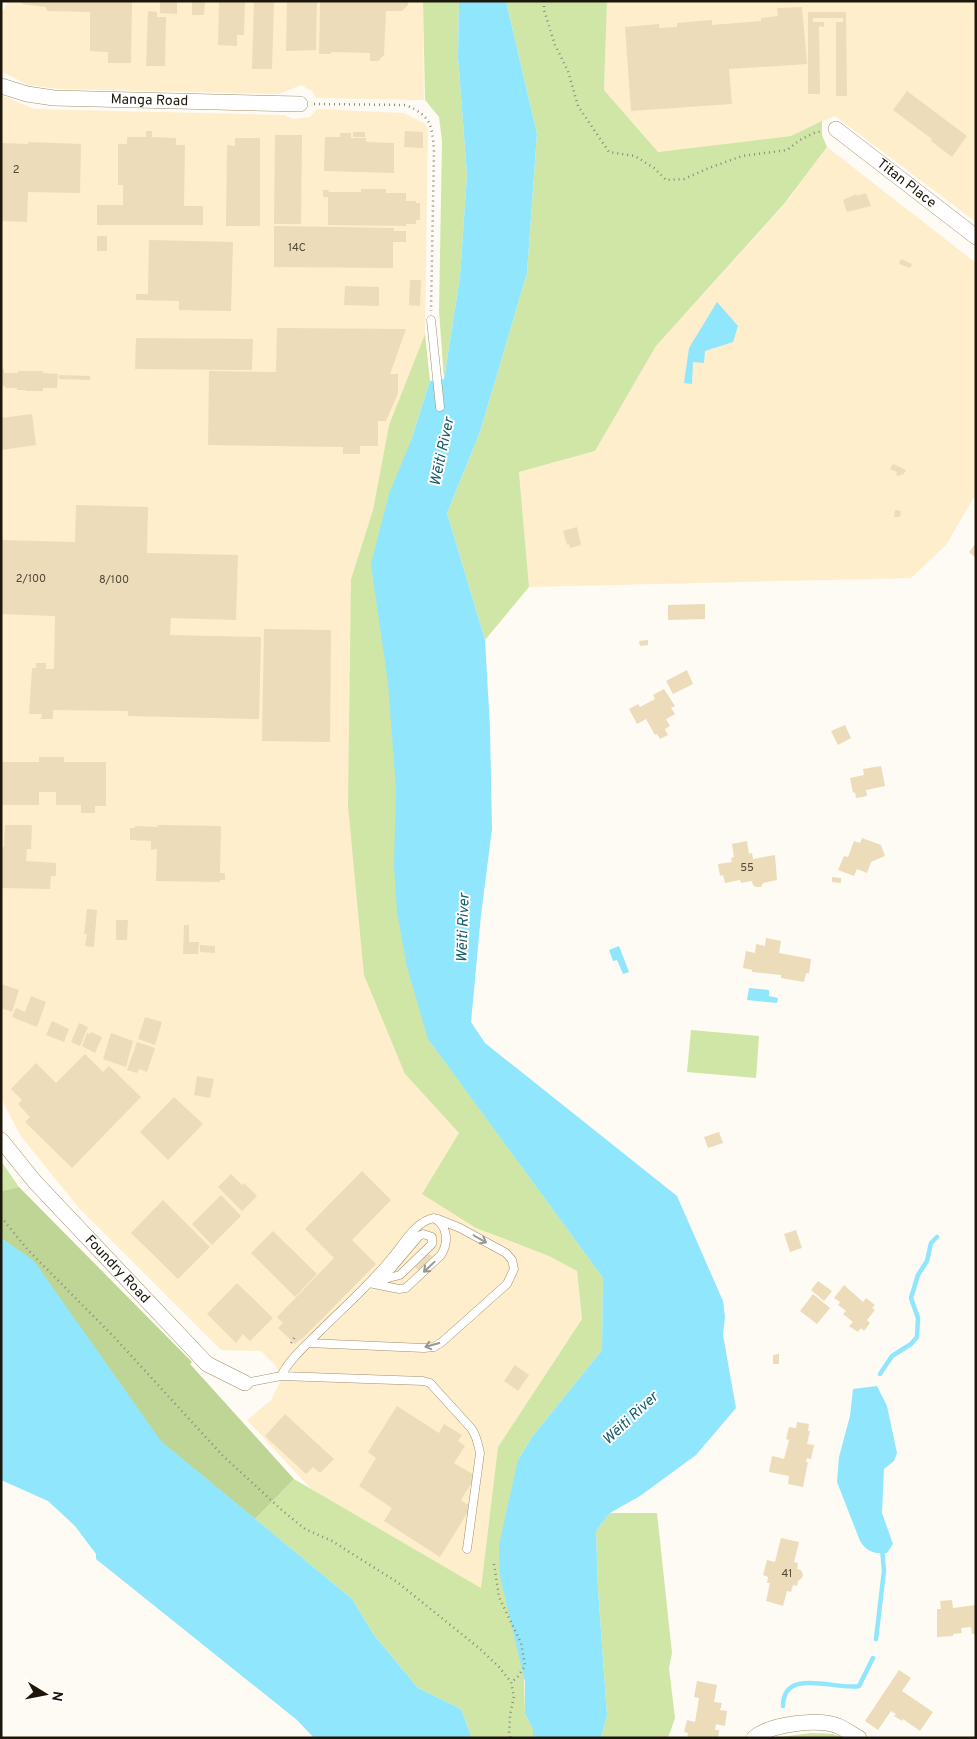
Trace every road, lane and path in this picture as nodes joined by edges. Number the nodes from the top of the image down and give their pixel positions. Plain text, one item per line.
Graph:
1 (544, 1) edge
2 (1, 86) edge
3 (300, 104) joint
4 (836, 129) joint
5 (976, 238) edge
6 (430, 320) joint
7 (440, 407) dead end
8 (1, 1140) edge
9 (1, 1217) edge
10 (436, 1218) junction
11 (369, 1283) junction
12 (296, 1335) dead end
13 (308, 1343) junction
14 (289, 1347) dead end
15 (281, 1376) junction
16 (245, 1383) joint
17 (467, 1549) dead end
18 (494, 1564) dead end
19 (511, 1682) junction
20 (511, 1738) edge
21 (754, 1738) edge
22 (859, 1738) edge

1 - 4 path
2 - 3 street, Manga Road
3 - 6 path
4 - 5 street, Titan Place
6 - 7 lane
8 - 16 street, Foundry Road
9 - 19 path
10 - 11 lane
10 -> 11 lane
10 -> 13 lane
11 - 11 lane
11 - 13 lane
12 - 14 path
13 - 15 lane
15 - 16 lane
15 - 17 lane
18 - 19 path
19 - 20 path
21 - 22 street

